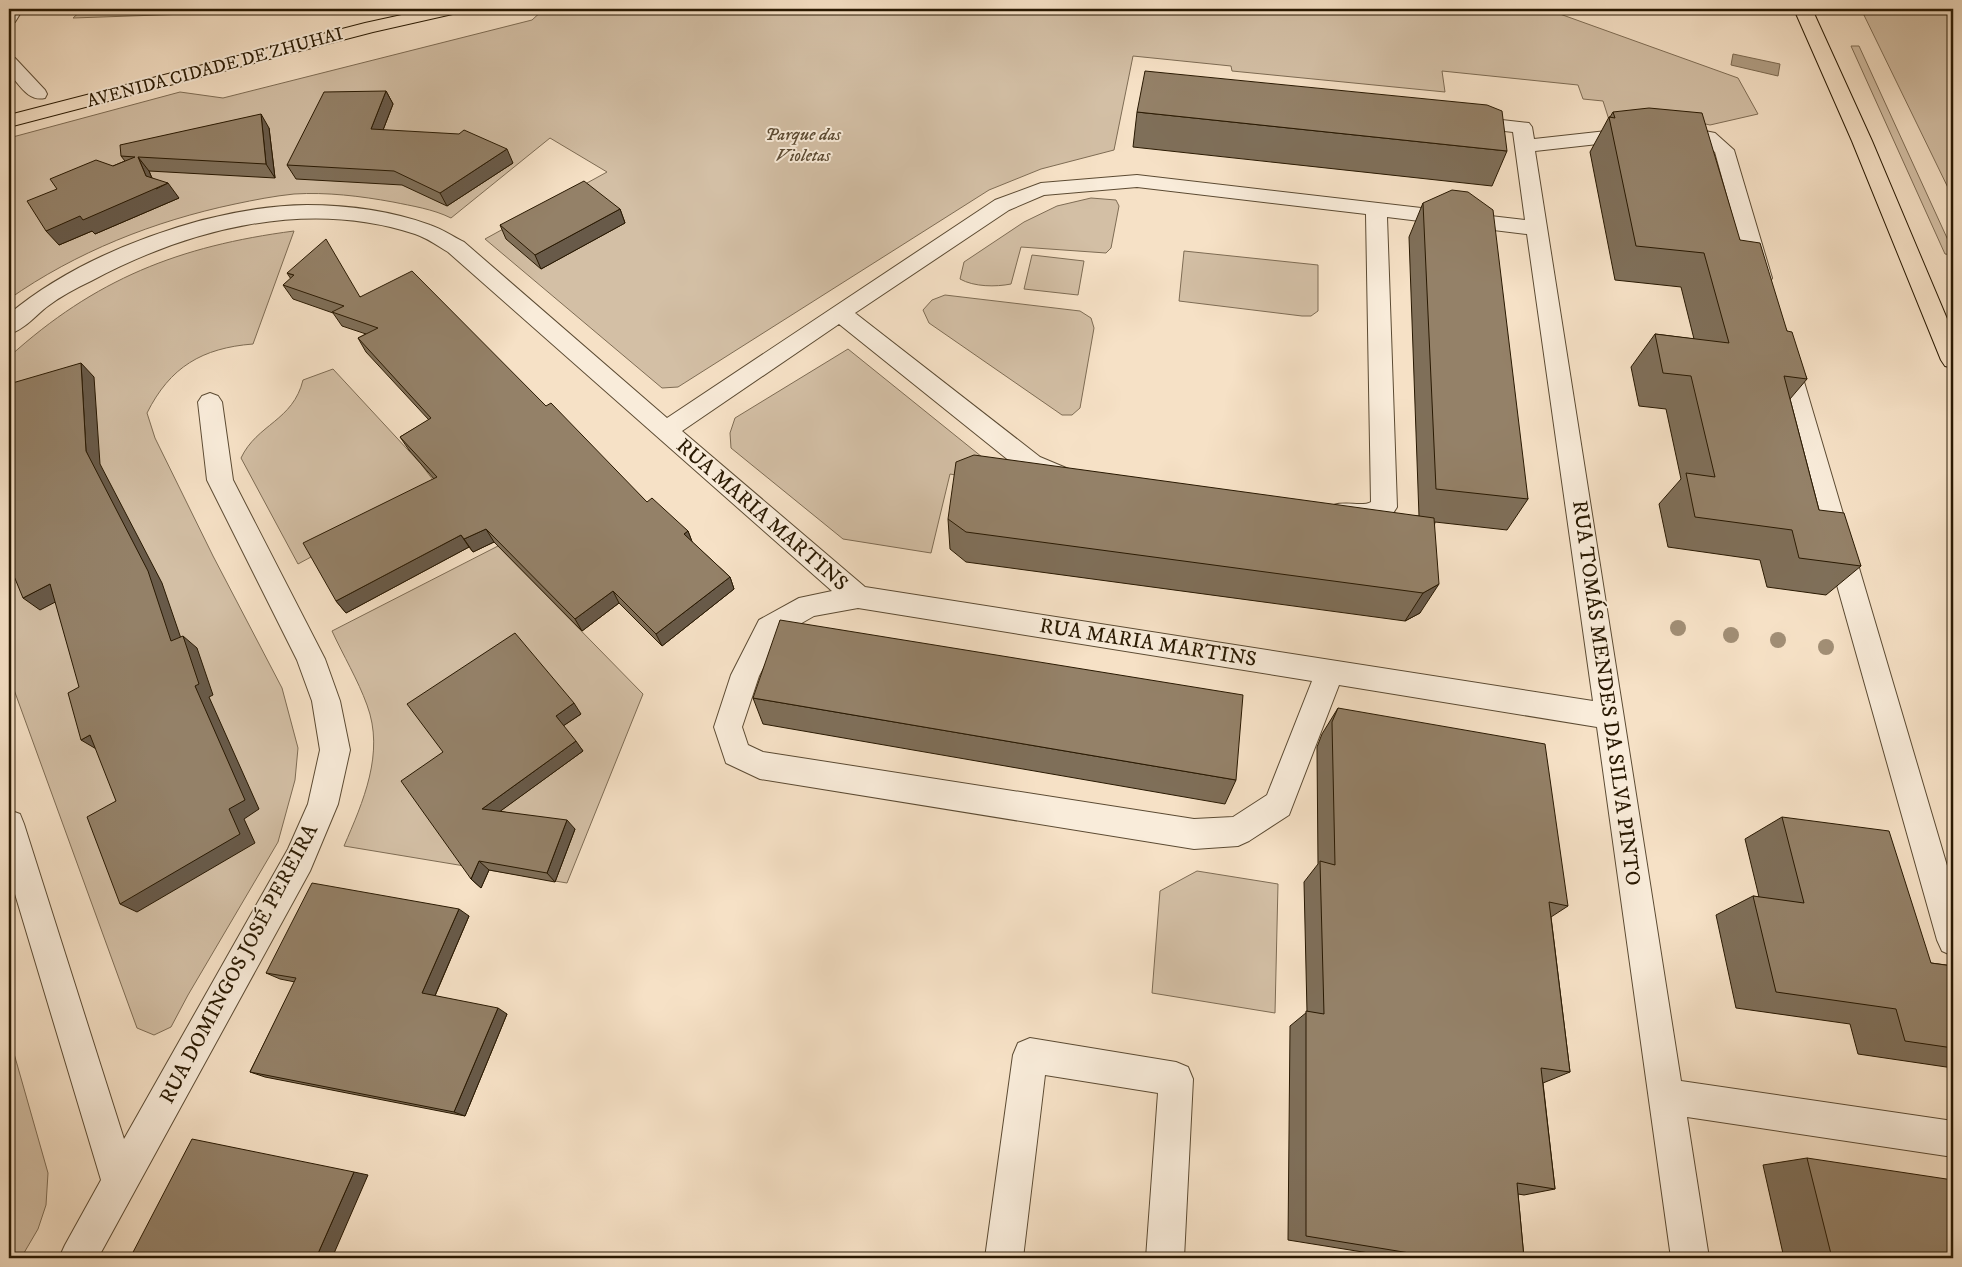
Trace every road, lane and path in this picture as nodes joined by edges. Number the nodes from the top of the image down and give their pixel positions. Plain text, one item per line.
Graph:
1 (14, 9) edge
2 (451, 9) edge
3 (1804, 9) edge
4 (9, 18) edge
5 (9, 62) edge
6 (57, 89) dead end
7 (38, 94) junction
8 (18, 99) dead end
9 (1447, 120) edge
10 (9, 121) edge
11 (1524, 136) junction
12 (1376, 209) junction
13 (1537, 228) junction
14 (1767, 298) edge
15 (840, 313) junction
16 (9, 326) edge
17 (1778, 337) edge
18 (1953, 360) edge
19 (210, 402) dead end
20 (665, 431) junction
21 (1080, 479) edge
22 (1322, 509) edge
23 (858, 597) junction
24 (1330, 672) junction
25 (1609, 716) junction
26 (9, 824) edge
27 (1953, 940) edge
28 (1666, 1096) junction
29 (1953, 1139) edge
30 (120, 1182) junction
31 (78, 1258) edge
32 (1004, 1258) edge
33 (1165, 1258) edge
34 (1690, 1258) edge

1 - 4 street
2 - 10 main road, AVENIDA CIDADE DE ZHUHAI
3 - 18 main road
5 - 7 street
6 - 7 main road, AVENIDA CIDADE DE ZHUHAI
7 - 8 main road, AVENIDA CIDADE DE ZHUHAI
9 - 11 street
11 - 13 street, RUA TOMÁS MENDES DA SILVA PINTO
11 - 14 street
12 - 13 street
12 - 15 street
12 - 22 street
13 - 25 street, RUA TOMÁS MENDES DA SILVA PINTO
15 - 20 street
15 - 21 street
16 - 20 street, RUA MARIA MARTINS
17 - 27 street
19 - 30 street, RUA DOMINGOS JOSÉ PEREIRA
20 - 23 street, RUA MARIA MARTINS
23 - 24 street, RUA MARIA MARTINS
23 - 24 street
24 - 25 street, RUA MARIA MARTINS
25 - 28 street, RUA TOMÁS MENDES DA SILVA PINTO
26 - 30 street
28 - 29 street
28 - 34 street, RUA TOMÁS MENDES DA SILVA PINTO
30 - 31 street, RUA DOMINGOS JOSÉ PEREIRA
32 - 33 street

